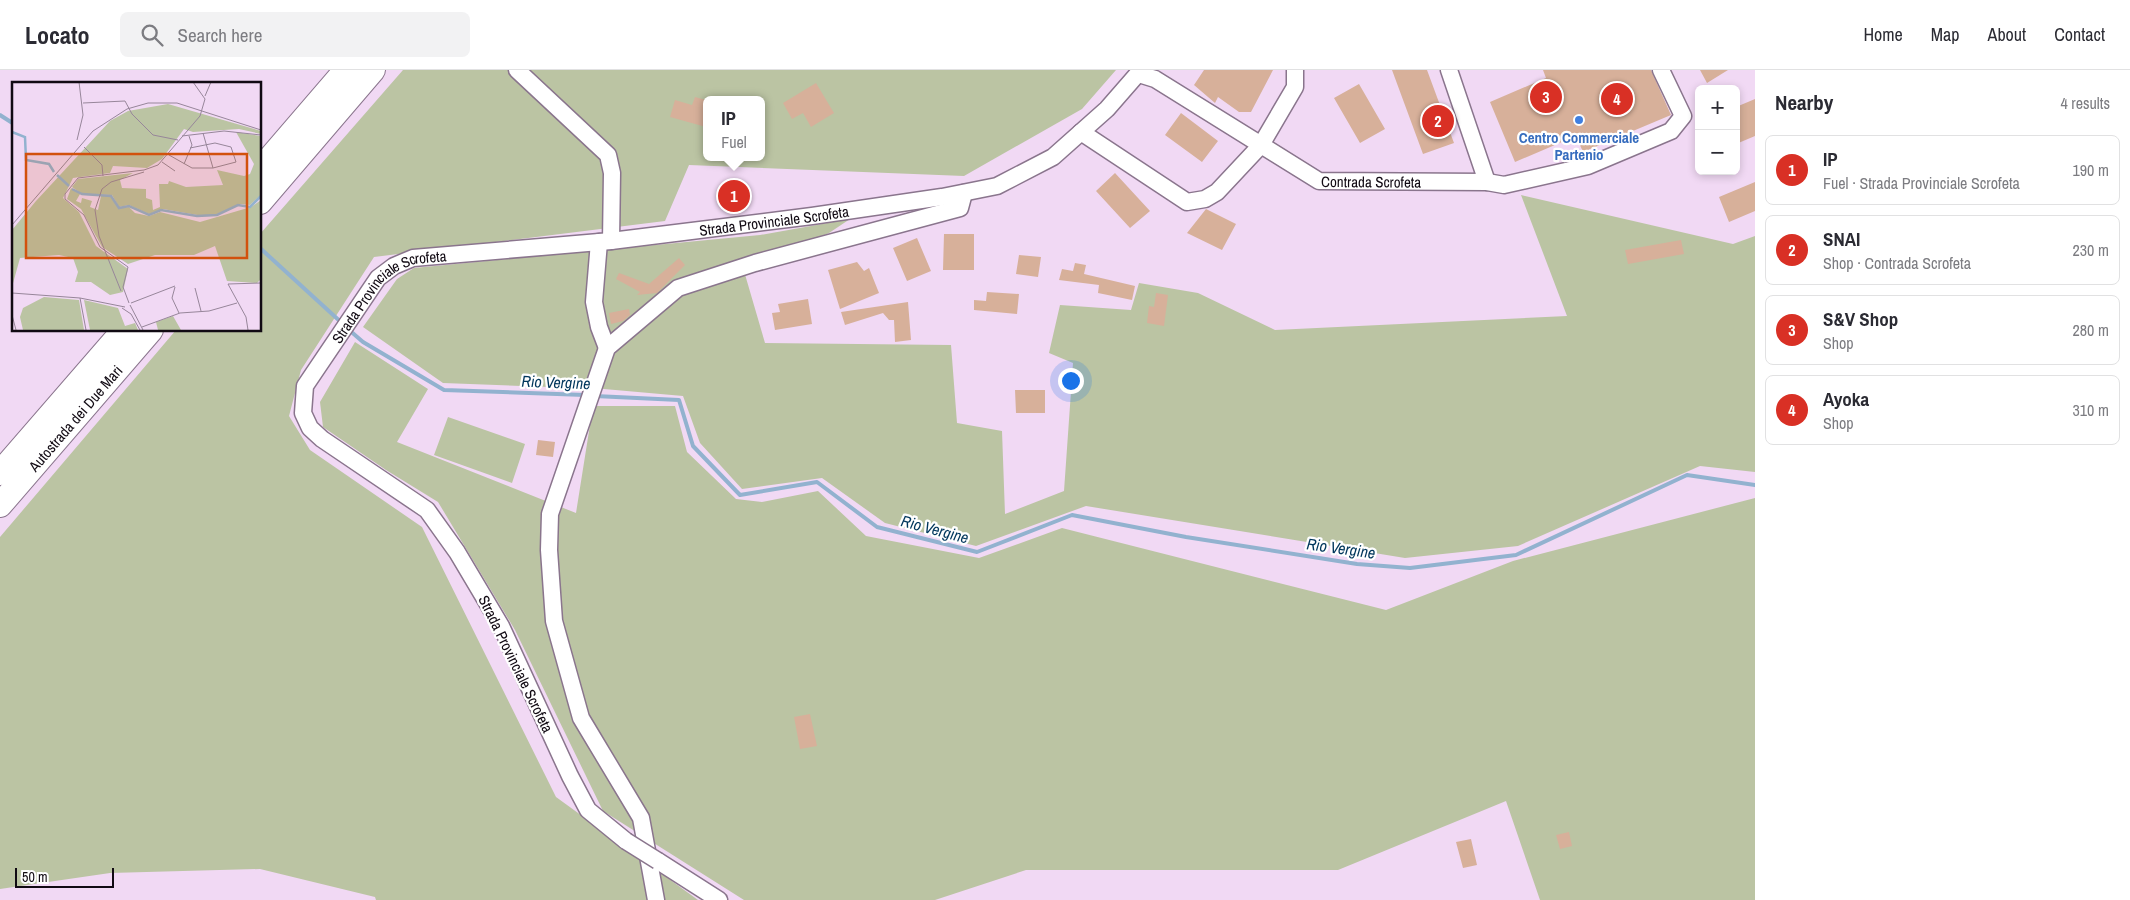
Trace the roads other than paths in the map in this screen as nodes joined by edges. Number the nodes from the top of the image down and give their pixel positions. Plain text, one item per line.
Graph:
1 (373, 70) edge
2 (518, 70) edge
3 (1295, 70) edge
4 (1449, 70) edge
5 (1661, 70) edge
6 (1140, 72) edge
7 (346, 80) edge
8 (1081, 132) junction
9 (1261, 145) junction
10 (261, 169) edge
11 (1486, 182) junction
12 (964, 193) junction
13 (261, 201) edge
14 (605, 241) junction
15 (148, 331) edge
16 (122, 343) edge
17 (607, 348) junction
18 (0, 473) edge
19 (0, 504) edge
20 (656, 900) edge
21 (719, 900) edge

1 - 7 highway
2 - 14 street
3 - 9 street
4 - 11 street
5 - 11 street
6 - 8 street, Strada Provinciale Scrofeta
6 - 9 street, Contrada Scrofeta
7 - 10 highway
7 - 13 highway
8 - 9 street
8 - 12 street, Strada Provinciale Scrofeta
9 - 11 street, Contrada Scrofeta
12 - 14 street, Strada Provinciale Scrofeta
12 - 17 street
14 - 17 street
14 - 21 street, Strada Provinciale Scrofeta, bridge
15 - 16 highway, Autostrada dei Due Mari
16 - 18 highway, Autostrada dei Due Mari
16 - 19 highway, Autostrada dei Due Mari
17 - 20 street

